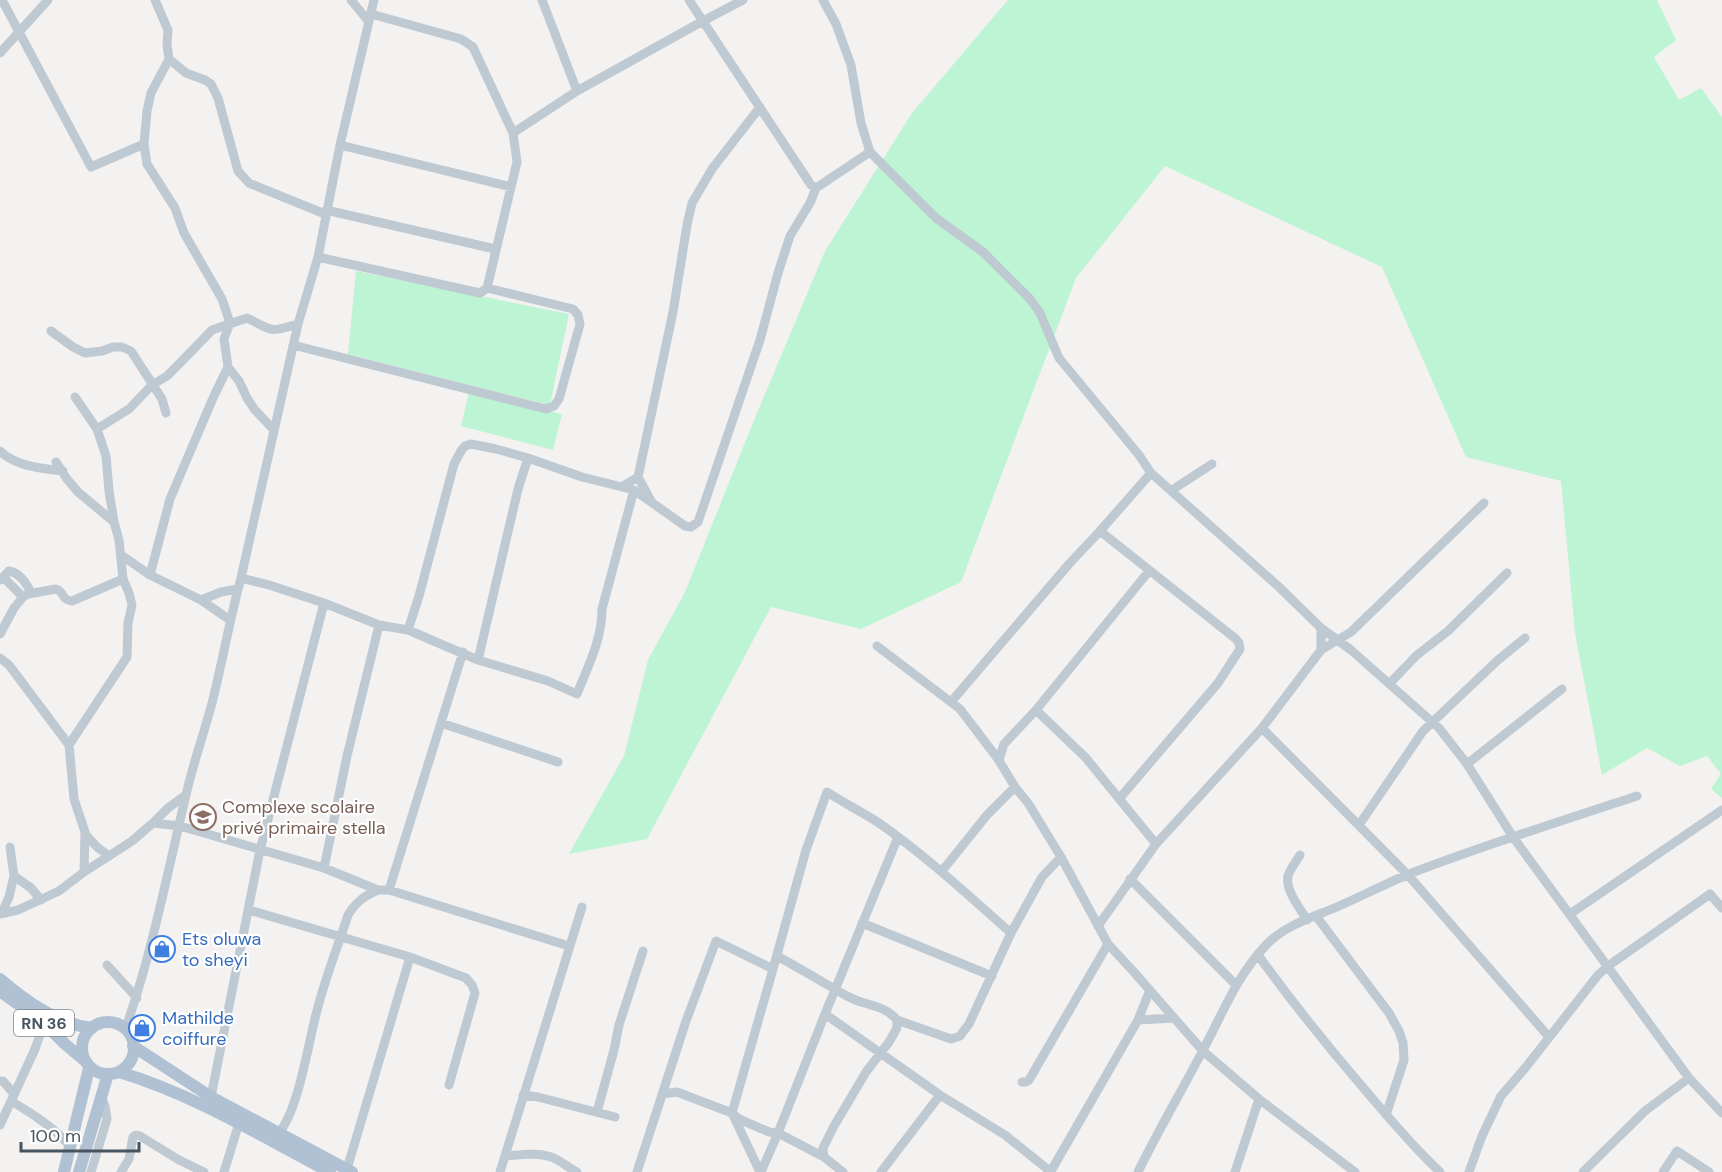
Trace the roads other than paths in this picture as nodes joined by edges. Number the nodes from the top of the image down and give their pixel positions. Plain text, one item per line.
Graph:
1 (2, 0) edge
2 (48, 0) edge
3 (155, 0) edge
4 (351, 0) edge
5 (374, 0) edge
6 (542, 0) edge
7 (689, 0) edge
8 (743, 0) edge
9 (823, 0) edge
10 (370, 18) junction
11 (703, 21) junction
12 (20, 31) junction
13 (0, 53) edge
14 (169, 58) junction
15 (577, 91) junction
16 (760, 107) junction
17 (513, 133) junction
18 (144, 144) junction
19 (340, 145) junction
20 (870, 152) junction
21 (511, 187) junction
22 (816, 188) junction
23 (326, 212) junction
24 (495, 249) junction
25 (318, 258) junction
26 (487, 288) junction
27 (230, 323) junction
28 (298, 324) junction
29 (51, 331) dead end
30 (293, 345) junction
31 (228, 367) junction
32 (152, 385) junction
33 (75, 397) dead end
34 (166, 413) dead end
35 (97, 429) junction
36 (274, 430) junction
37 (0, 451) edge
38 (528, 458) junction
39 (56, 462) dead end
40 (1212, 464) dead end
41 (63, 471) junction
42 (1151, 473) junction
43 (638, 477) junction
44 (623, 486) junction
45 (634, 490) junction
46 (1172, 490) junction
47 (652, 502) junction
48 (1484, 503) dead end
49 (114, 522) junction
50 (1100, 531) junction
51 (121, 555) junction
52 (1149, 571) junction
53 (1507, 573) dead end
54 (150, 575) junction
55 (2, 578) edge
56 (241, 578) junction
57 (123, 579) junction
58 (238, 589) junction
59 (27, 595) junction
60 (201, 600) junction
61 (324, 603) junction
62 (230, 620) junction
63 (378, 625) junction
64 (1321, 628) junction
65 (408, 630) junction
66 (1351, 632) junction
67 (0, 634) edge
68 (1525, 638) dead end
69 (1337, 641) junction
70 (878, 646) dead end
71 (1321, 650) junction
72 (1352, 650) junction
73 (463, 652) junction
74 (0, 658) edge
75 (478, 660) junction
76 (1390, 683) junction
77 (1562, 689) dead end
78 (951, 702) junction
79 (1036, 710) junction
80 (1433, 722) junction
81 (441, 723) junction
82 (1262, 728) junction
83 (1004, 744) junction
84 (69, 745) junction
85 (988, 745) junction
86 (999, 760) junction
87 (558, 762) dead end
88 (1467, 764) junction
89 (1015, 787) junction
90 (186, 795) junction
91 (1637, 796) dead end
92 (1119, 799) junction
93 (1722, 810) edge
94 (153, 823) junction
95 (1359, 825) junction
96 (180, 826) junction
97 (85, 832) junction
98 (897, 837) junction
99 (1513, 837) junction
100 (1156, 844) junction
101 (10, 847) dead end
102 (260, 850) junction
103 (1300, 855) dead end
104 (109, 856) junction
105 (1060, 857) junction
106 (324, 868) junction
107 (942, 871) junction
108 (84, 872) junction
109 (1408, 875) junction
110 (14, 876) junction
111 (1130, 879) junction
112 (362, 885) junction
113 (378, 890) junction
114 (389, 890) junction
115 (365, 896) junction
116 (41, 900) junction
117 (582, 907) dead end
118 (1722, 908) edge
119 (249, 910) junction
120 (1, 913) edge
121 (1570, 914) junction
122 (1312, 918) junction
123 (862, 923) junction
124 (1098, 926) junction
125 (1011, 933) junction
126 (341, 937) junction
127 (1108, 944) junction
128 (569, 946) junction
129 (644, 951) dead end
130 (1258, 955) junction
131 (777, 956) junction
132 (410, 957) junction
133 (107, 965) dead end
134 (1608, 966) junction
135 (773, 969) junction
136 (992, 976) junction
137 (0, 979) edge
138 (1236, 985) junction
139 (836, 989) junction
140 (1150, 990) junction
141 (0, 991) edge
142 (137, 998) junction
143 (825, 1014) junction
144 (1174, 1018) junction
145 (897, 1020) junction
146 (1138, 1020) junction
147 (44, 1023) junction
148 (92, 1028) junction
149 (125, 1030) junction
150 (1549, 1037) junction
151 (133, 1046) junction
152 (1203, 1051) junction
153 (880, 1054) junction
154 (87, 1064) junction
155 (114, 1073) junction
156 (21, 1078) junction
157 (1689, 1078) junction
158 (667, 1079) junction
159 (2, 1081) edge
160 (1022, 1082) dead end
161 (449, 1084) dead end
162 (677, 1092) junction
163 (662, 1094) junction
164 (523, 1095) junction
165 (940, 1095) junction
166 (101, 1096) junction
167 (13, 1097) junction
168 (211, 1097) junction
169 (1259, 1099) junction
170 (597, 1112) junction
171 (732, 1113) junction
172 (1722, 1113) edge
173 (1386, 1115) junction
174 (615, 1117) dead end
175 (239, 1123) junction
176 (0, 1125) edge
177 (279, 1133) junction
178 (778, 1133) junction
179 (70, 1146) junction
180 (506, 1156) junction
181 (824, 1157) junction
182 (349, 1171) edge
183 (64, 1172) edge
184 (79, 1172) edge
185 (90, 1172) edge
186 (121, 1172) edge
187 (204, 1172) edge
188 (224, 1172) edge
189 (330, 1172) edge
190 (500, 1172) edge
191 (578, 1172) edge
192 (637, 1172) edge
193 (760, 1172) edge
194 (843, 1172) edge
195 (881, 1172) edge
196 (1051, 1172) edge
197 (1138, 1172) edge
198 (1235, 1172) edge
199 (1355, 1172) edge
200 (1440, 1172) edge
201 (1469, 1172) edge
202 (1583, 1172) edge
203 (1663, 1172) edge
204 (1709, 1172) edge

1 - 12 street
2 - 12 street
3 - 14 street
4 - 10 street
5 - 10 street
6 - 15 street
7 - 11 street
8 - 11 street
9 - 20 street
10 - 17 street
10 - 19 street
11 - 15 street
11 - 16 street
12 - 13 street
12 - 18 street
14 - 18 street
14 - 23 street
15 - 17 street
16 - 22 street
16 - 43 street
17 - 21 street
18 - 27 street
19 - 21 street
19 - 23 street
20 - 22 street
20 - 42 street
21 - 24 street
22 - 47 street
23 - 24 street
23 - 25 street
24 - 26 street
25 - 26 street
25 - 28 street
26 - 30 street
27 - 28 street
27 - 31 street
27 - 32 street
28 - 30 street
29 - 32 street
30 - 36 street
31 - 36 street
31 - 54 street
32 - 34 street
32 - 35 street
33 - 35 street
35 - 49 street
36 - 56 street
37 - 41 street
38 - 44 street
38 - 65 street
38 - 75 street
39 - 41 street
40 - 46 street
41 - 49 street
42 - 46 street
42 - 50 street
43 - 44 street
43 - 47 street
44 - 45 street
45 - 47 street
45 - 75 street
46 - 64 street
48 - 66 street
49 - 51 street
50 - 52 street
50 - 78 street
51 - 54 street
51 - 57 street
52 - 79 street
52 - 92 street
53 - 76 street
54 - 60 street
55 - 59 street
56 - 58 street
56 - 61 street
57 - 59 street
57 - 84 street
58 - 60 street
58 - 62 street
59 - 67 street
60 - 62 street
61 - 63 street
61 - 102 street
62 - 90 street
63 - 65 street
63 - 106 street
64 - 69 street
64 - 71 street
65 - 73 street
66 - 69 street
66 - 72 street
68 - 80 street
69 - 71 street
69 - 72 street
70 - 78 street
71 - 82 street
72 - 76 street
73 - 75 street
73 - 81 street
74 - 84 street
76 - 80 street
77 - 88 street
78 - 85 street
79 - 83 street
79 - 92 street
80 - 88 street
80 - 95 street
81 - 87 street
81 - 114 street
82 - 95 street
82 - 100 street
83 - 85 street
83 - 86 street
84 - 97 street
85 - 86 street
86 - 89 street
88 - 99 street
89 - 105 street
89 - 107 street
90 - 94 street
90 - 96 street
91 - 99 street
92 - 100 street
93 - 121 street
94 - 96 street
94 - 104 street
95 - 109 street
96 - 102 street
96 - 142 street
97 - 104 street
97 - 108 street
98 - 107 street
98 - 123 street
98 - 131 street
99 - 109 street
99 - 121 street
100 - 111 street
101 - 110 street
102 - 106 street
102 - 119 street
103 - 122 street
104 - 108 street
105 - 124 street
105 - 125 street
106 - 112 street
107 - 125 street
108 - 116 street
109 - 122 street
109 - 150 street
110 - 116 street
110 - 120 street
111 - 124 street
111 - 138 street
112 - 113 street
112 - 115 street
113 - 114 street
113 - 115 street
114 - 128 street
115 - 126 street
116 - 120 street
117 - 128 street
118 - 134 street
119 - 126 street
119 - 168 street
121 - 134 street
122 - 130 street
122 - 173 street
123 - 136 street
123 - 139 street
124 - 127 street
125 - 136 street
126 - 132 street
126 - 177 street
127 - 140 street
127 - 160 street
128 - 164 street
129 - 170 street
130 - 138 street
130 - 173 street
131 - 135 street
131 - 139 street
132 - 161 street
132 - 182 street
133 - 142 street
134 - 150 street
134 - 157 street
135 - 158 street
135 - 171 street
136 - 145 street
137 - 148 main road, RN 36
138 - 152 street
139 - 143 street
139 - 145 street
140 - 144 street
140 - 146 street
141 - 147 main road, RN 36
142 - 149 street
143 - 153 street
143 - 178 street
144 - 146 street
144 - 152 street
145 - 153 street
146 - 196 street
147 - 154 main road, RN 36
147 - 156 street
148 - 149 main road, RN 36
148 - 154 main road, RN 36
149 - 151 main road
150 - 201 street
151 - 155 main road
151 - 168 main road
152 - 169 street
152 - 197 street
153 - 165 street
153 - 181 street
154 - 155 main road, RN 36
154 - 179 main road
155 - 166 main road
155 - 175 main road, RN 36
156 - 159 street
156 - 167 street
157 - 172 street
157 - 202 street
158 - 162 street
158 - 163 street
159 - 167 street
162 - 163 street
162 - 171 street
163 - 192 street
164 - 170 street
164 - 180 street
165 - 195 street
165 - 196 street
166 - 184 main road
166 - 185 street
167 - 176 street
167 - 179 street
168 - 177 main road
169 - 198 street
169 - 199 street
170 - 174 street
171 - 178 street
171 - 193 street
173 - 200 street
175 - 188 street
175 - 189 main road, RN 36
177 - 182 main road
178 - 181 street
178 - 193 street
179 - 183 main road
180 - 190 street
180 - 191 street
181 - 194 street
186 - 187 street
203 - 204 street

